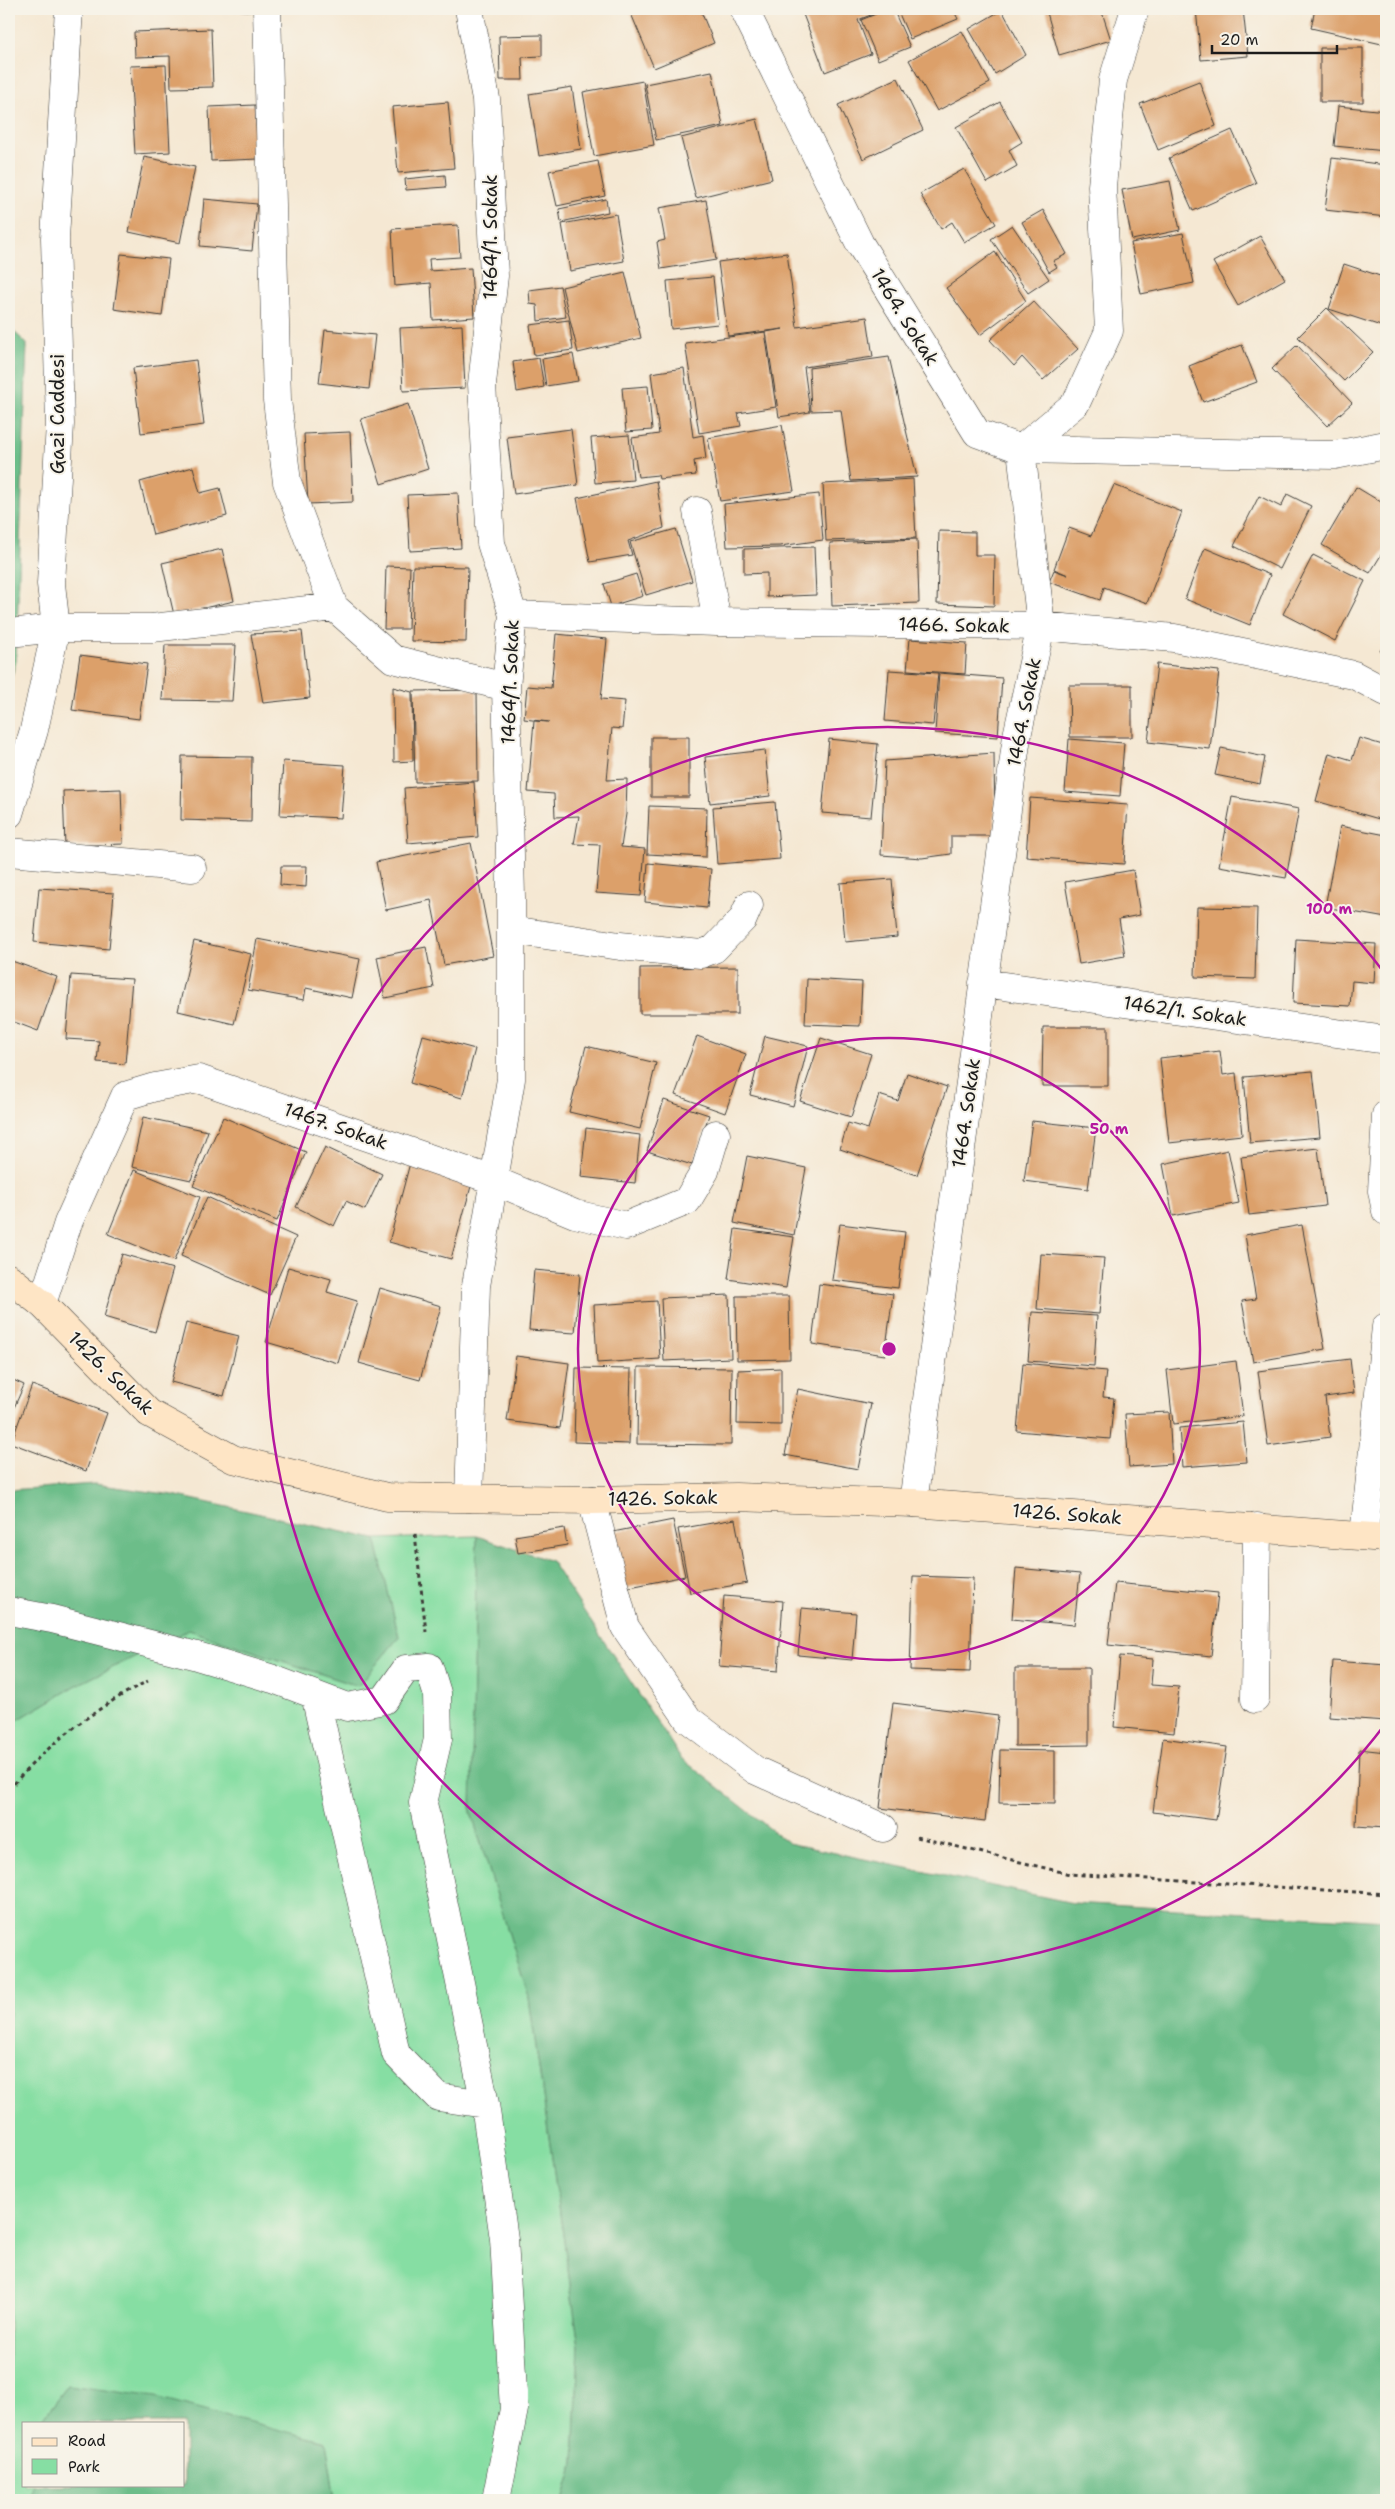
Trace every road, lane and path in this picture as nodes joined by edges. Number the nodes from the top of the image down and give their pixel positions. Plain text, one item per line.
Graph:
1 (69, 9) edge
2 (267, 9) edge
3 (469, 9) edge
4 (744, 9) edge
5 (1135, 9) edge
6 (1386, 445) edge
7 (1021, 449) junction
8 (697, 511) dead end
9 (334, 607) junction
10 (513, 615) junction
11 (717, 622) junction
12 (1041, 626) junction
13 (56, 628) junction
14 (9, 633) edge
15 (506, 687) junction
16 (1386, 692) edge
17 (9, 814) edge
18 (9, 852) edge
19 (192, 868) dead end
20 (749, 905) dead end
21 (511, 930) junction
22 (983, 983) junction
23 (1386, 1040) edge
24 (1386, 1115) edge
25 (716, 1134) dead end
26 (494, 1180) junction
27 (1386, 1211) edge
28 (9, 1278) edge
29 (42, 1304) junction
30 (1386, 1327) edge
31 (469, 1498) junction
32 (411, 1499) junction
33 (592, 1500) junction
34 (913, 1503) junction
35 (1257, 1527) junction
36 (1375, 1536) edge
37 (9, 1611) edge
38 (198, 1656) junction
39 (429, 1667) junction
40 (315, 1694) junction
41 (1255, 1699) dead end
42 (9, 1790) edge
43 (883, 1828) joint
44 (1386, 1894) edge
45 (485, 2104) junction
46 (496, 2500) edge

1 - 13 street, Gazi Caddesi
2 - 9 street
3 - 10 street, 1464/1. Sokak
4 - 7 street, 1464. Sokak
5 - 7 street
6 - 7 street
7 - 12 street, 1464. Sokak
8 - 11 street
9 - 13 street
9 - 15 street
10 - 11 street, 1466. Sokak
10 - 15 street, 1464/1. Sokak
11 - 12 street, 1466. Sokak
12 - 16 street, 1466. Sokak
12 - 22 street, 1464. Sokak
13 - 14 street
13 - 17 street, Gazi Caddesi
15 - 21 street, 1464/1. Sokak
18 - 19 street
20 - 21 street
21 - 26 street, 1464/1. Sokak
22 - 23 street, 1462/1. Sokak
22 - 34 street, 1464. Sokak
24 - 27 street
25 - 26 street, 1467. Sokak
26 - 29 street, 1467. Sokak
26 - 31 street, 1464/1. Sokak
28 - 29 main road, 1426. Sokak
29 - 32 main road, 1426. Sokak
30 - 36 street
31 - 32 main road, 1426. Sokak
31 - 33 main road, 1426. Sokak
32 - 39 path
33 - 34 main road, 1426. Sokak
33 - 43 street
34 - 35 main road, 1426. Sokak
35 - 36 main road, 1426. Sokak
35 - 41 street
37 - 38 street
38 - 40 street
38 - 42 path
39 - 40 street
39 - 45 street
40 - 45 street
43 - 44 path
45 - 46 street

